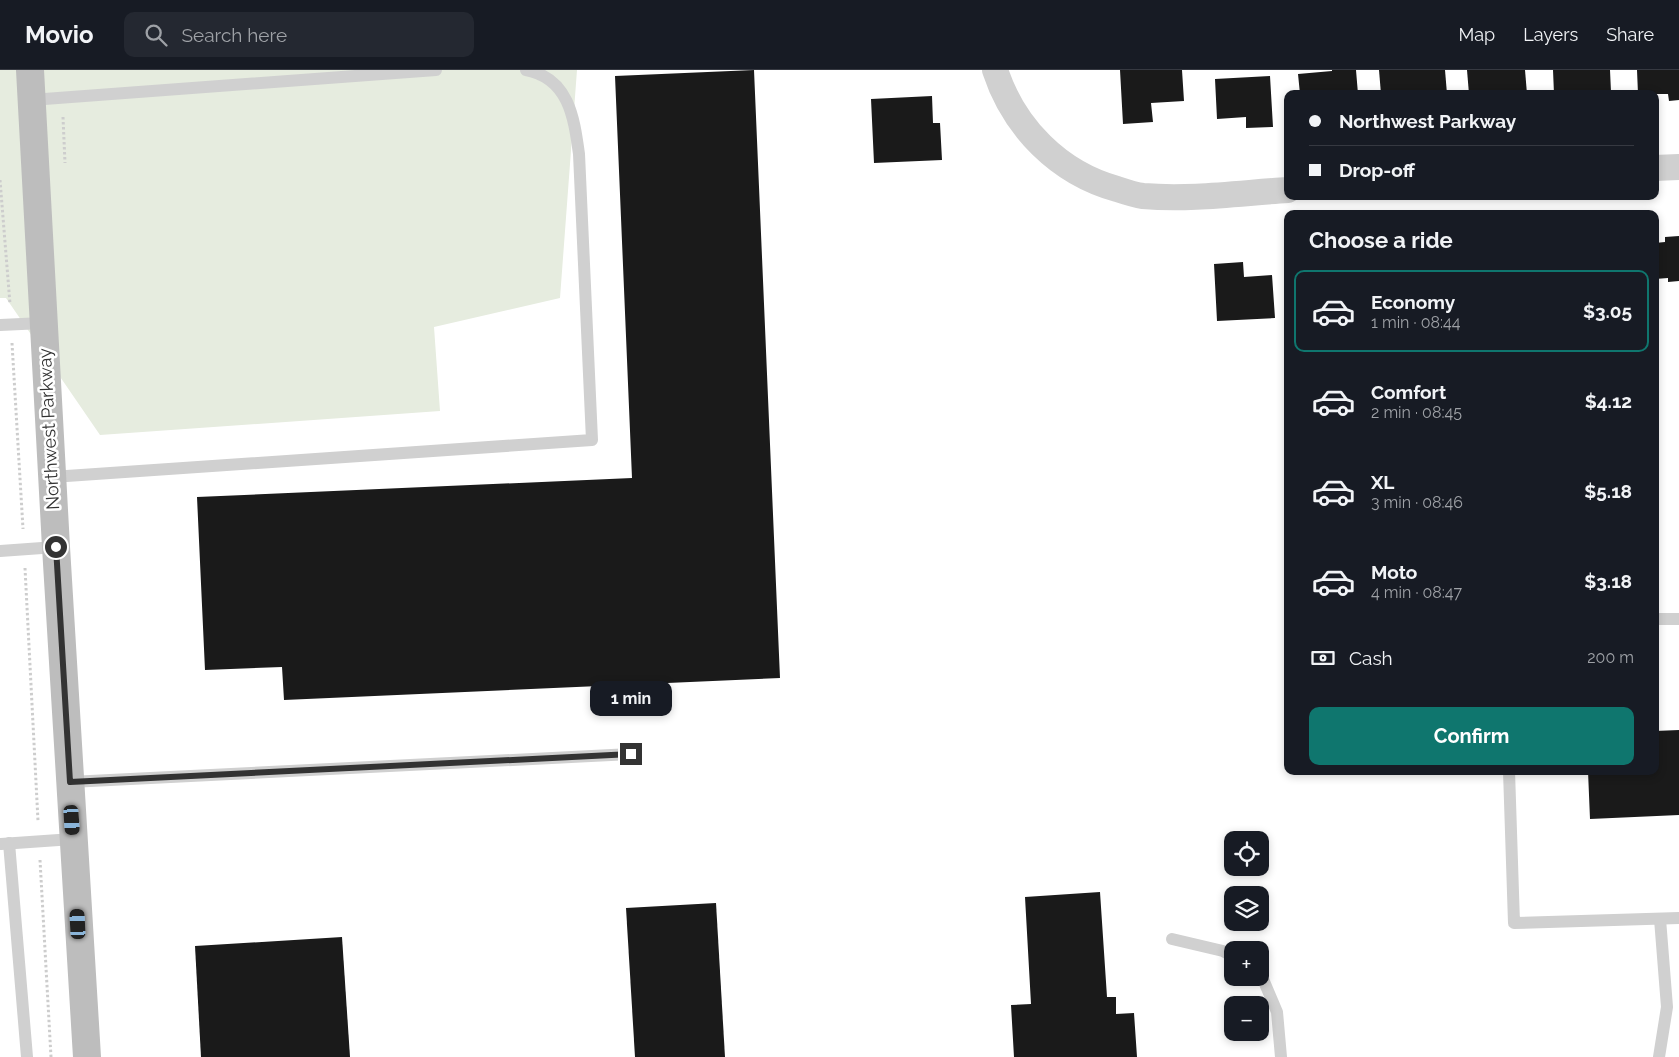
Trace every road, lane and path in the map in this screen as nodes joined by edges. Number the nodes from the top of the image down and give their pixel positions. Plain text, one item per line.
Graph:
1 (30, 70) edge
2 (436, 70) edge
3 (526, 70) edge
4 (995, 70) edge
5 (31, 100) junction
6 (1679, 167) edge
7 (1659, 168) edge
8 (0, 180) edge
9 (1284, 190) edge
10 (43, 323) junction
11 (6, 325) edge
12 (52, 477) junction
13 (56, 547) junction
14 (24, 549) junction
15 (0, 551) edge
16 (1679, 618) edge
17 (1659, 619) edge
18 (631, 754) dead end
19 (1510, 775) edge
20 (70, 782) junction
21 (73, 839) junction
22 (39, 842) junction
23 (4, 844) edge
24 (1679, 918) edge
25 (1660, 919) junction
26 (1172, 939) dead end
27 (1224, 952) edge
28 (1266, 986) edge
29 (27, 1057) edge
30 (51, 1057) edge
31 (87, 1057) edge
32 (1280, 1057) edge
33 (1659, 1057) edge

1 - 5 street, Northwest Parkway
2 - 5 lane
3 - 12 lane
4 - 9 street
5 - 10 street, Northwest Parkway
6 - 7 street
8 - 11 path
10 - 11 lane
10 - 12 street, Northwest Parkway
11 - 14 path
12 - 13 street, Northwest Parkway
13 - 14 lane
13 - 20 street, Northwest Parkway
14 - 15 lane
14 - 22 path
16 - 17 lane
18 - 20 lane
19 - 25 lane
20 - 21 street, Northwest Parkway
21 - 22 lane
21 - 31 street, Northwest Parkway
22 - 23 lane
22 - 30 path
23 - 29 lane
24 - 25 lane
25 - 33 lane
26 - 27 lane
28 - 32 lane

